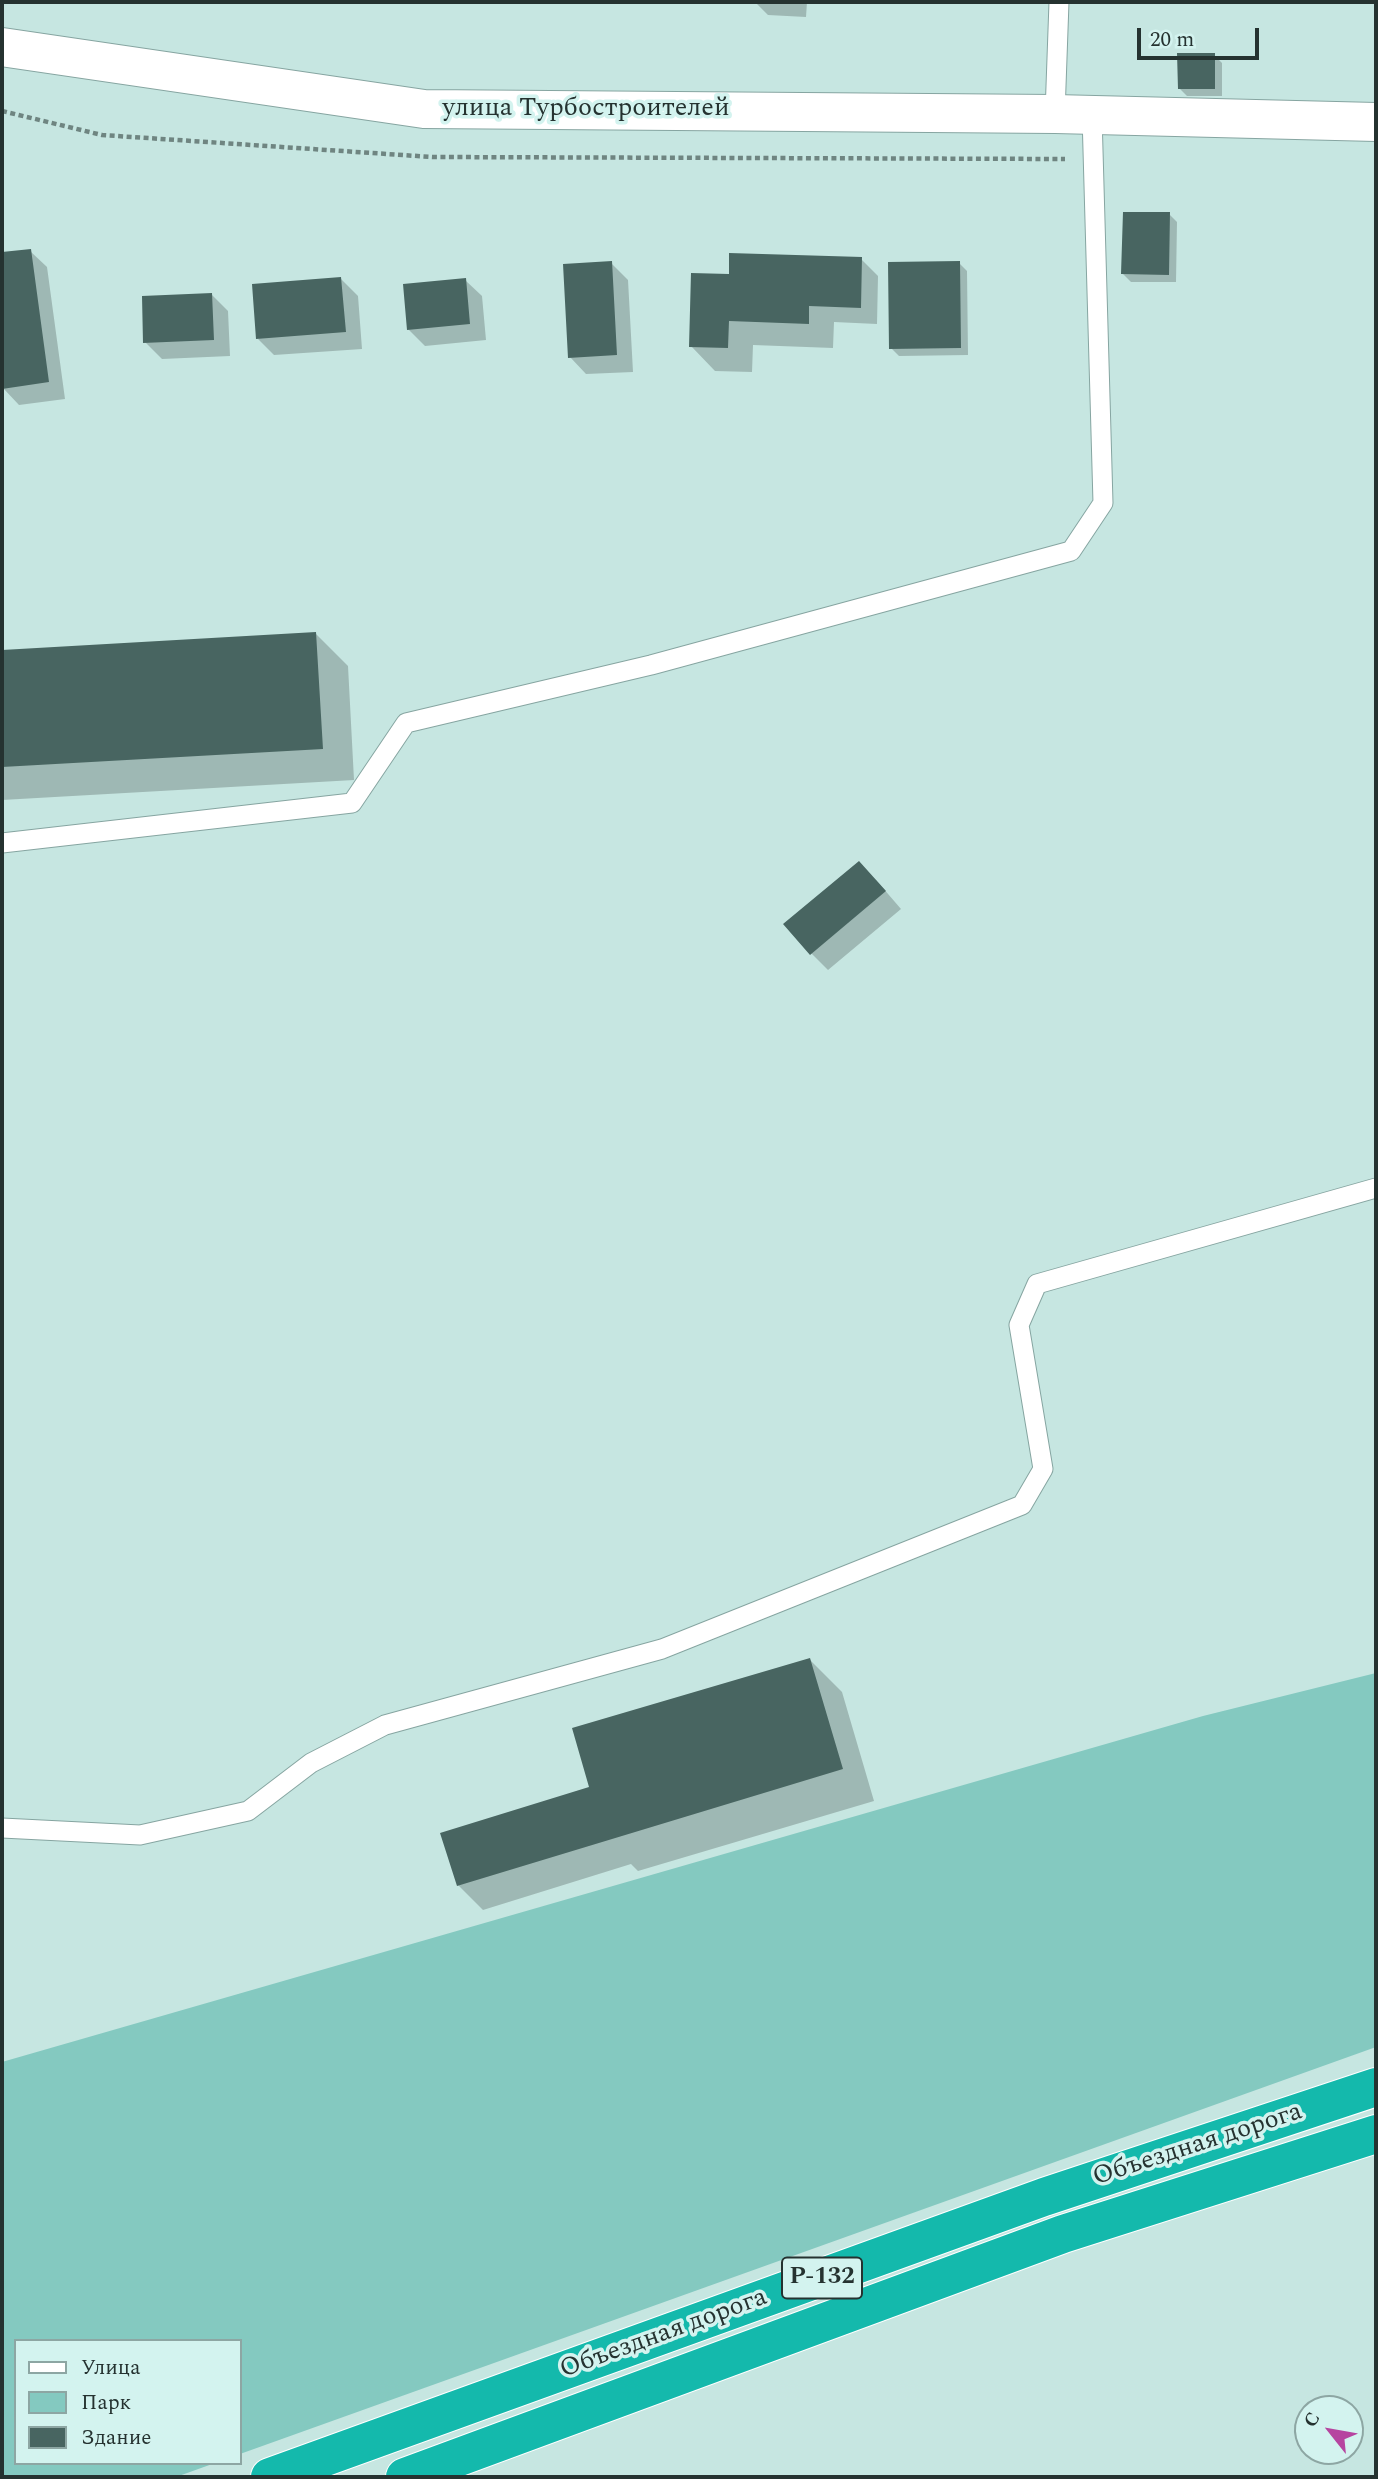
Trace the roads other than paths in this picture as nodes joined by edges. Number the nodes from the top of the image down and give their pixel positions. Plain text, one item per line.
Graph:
1 (1059, 2) edge
2 (2, 47) edge
3 (1074, 115) junction
4 (1376, 122) edge
5 (2, 843) edge
6 (1376, 1188) edge
7 (2, 1828) edge
8 (1376, 2087) edge
9 (1376, 2134) edge
10 (270, 2477) edge
11 (405, 2477) edge

1 - 3 lane
2 - 3 street, улица Турбостроителей
3 - 4 street, улица Турбостроителей
3 - 5 lane
6 - 7 lane
8 - 10 highway, Объездная дорога / Р-132
9 - 11 highway, Объездная дорога / Р-132

